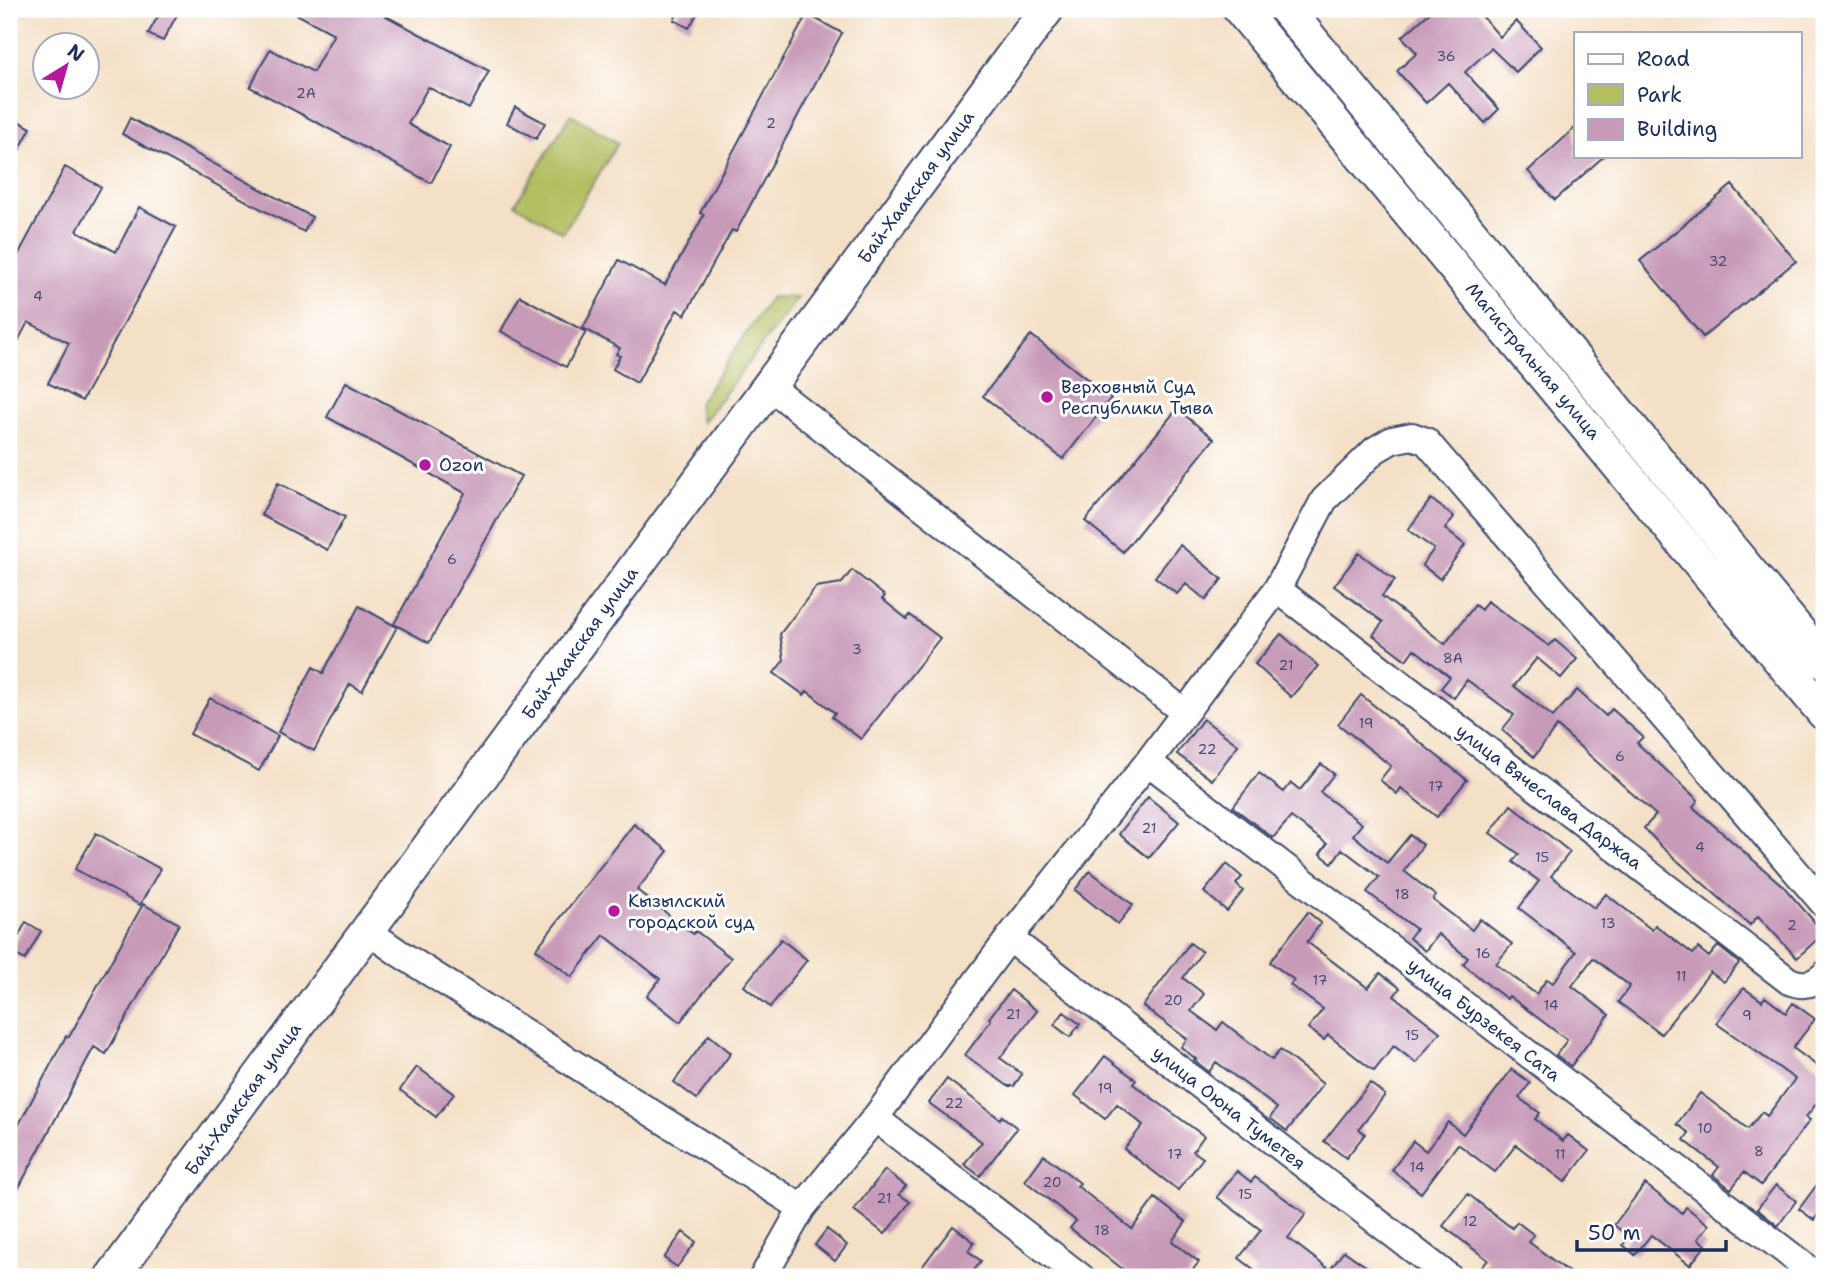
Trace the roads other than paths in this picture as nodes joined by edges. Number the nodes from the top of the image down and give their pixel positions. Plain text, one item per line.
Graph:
1 (1047, 9) edge
2 (1240, 9) edge
3 (1286, 9) edge
4 (769, 386) junction
5 (1277, 589) junction
6 (1824, 662) edge
7 (1184, 712) junction
8 (1824, 713) edge
9 (1148, 762) junction
10 (1824, 904) edge
11 (368, 931) junction
12 (1009, 938) junction
13 (1824, 975) edge
14 (875, 1118) junction
15 (802, 1208) junction
16 (112, 1277) edge
17 (763, 1277) edge
18 (1081, 1277) edge
19 (1449, 1277) edge
20 (1819, 1277) edge

1 - 4 main road, Бай-Хаакская улица
2 - 8 main road, Магистральная улица
3 - 6 main road, Магистральная улица
4 - 7 street
4 - 11 main road, Бай-Хаакская улица
5 - 7 street
5 - 10 street
5 - 13 street, улица Вячеслава Даржаа
7 - 9 street
9 - 12 street
9 - 20 street, улица Бурзекея Сата
11 - 15 street
11 - 16 main road, Бай-Хаакская улица
12 - 14 street
12 - 19 street, улица Оюна Туметея
14 - 15 street
14 - 18 street
15 - 17 street

